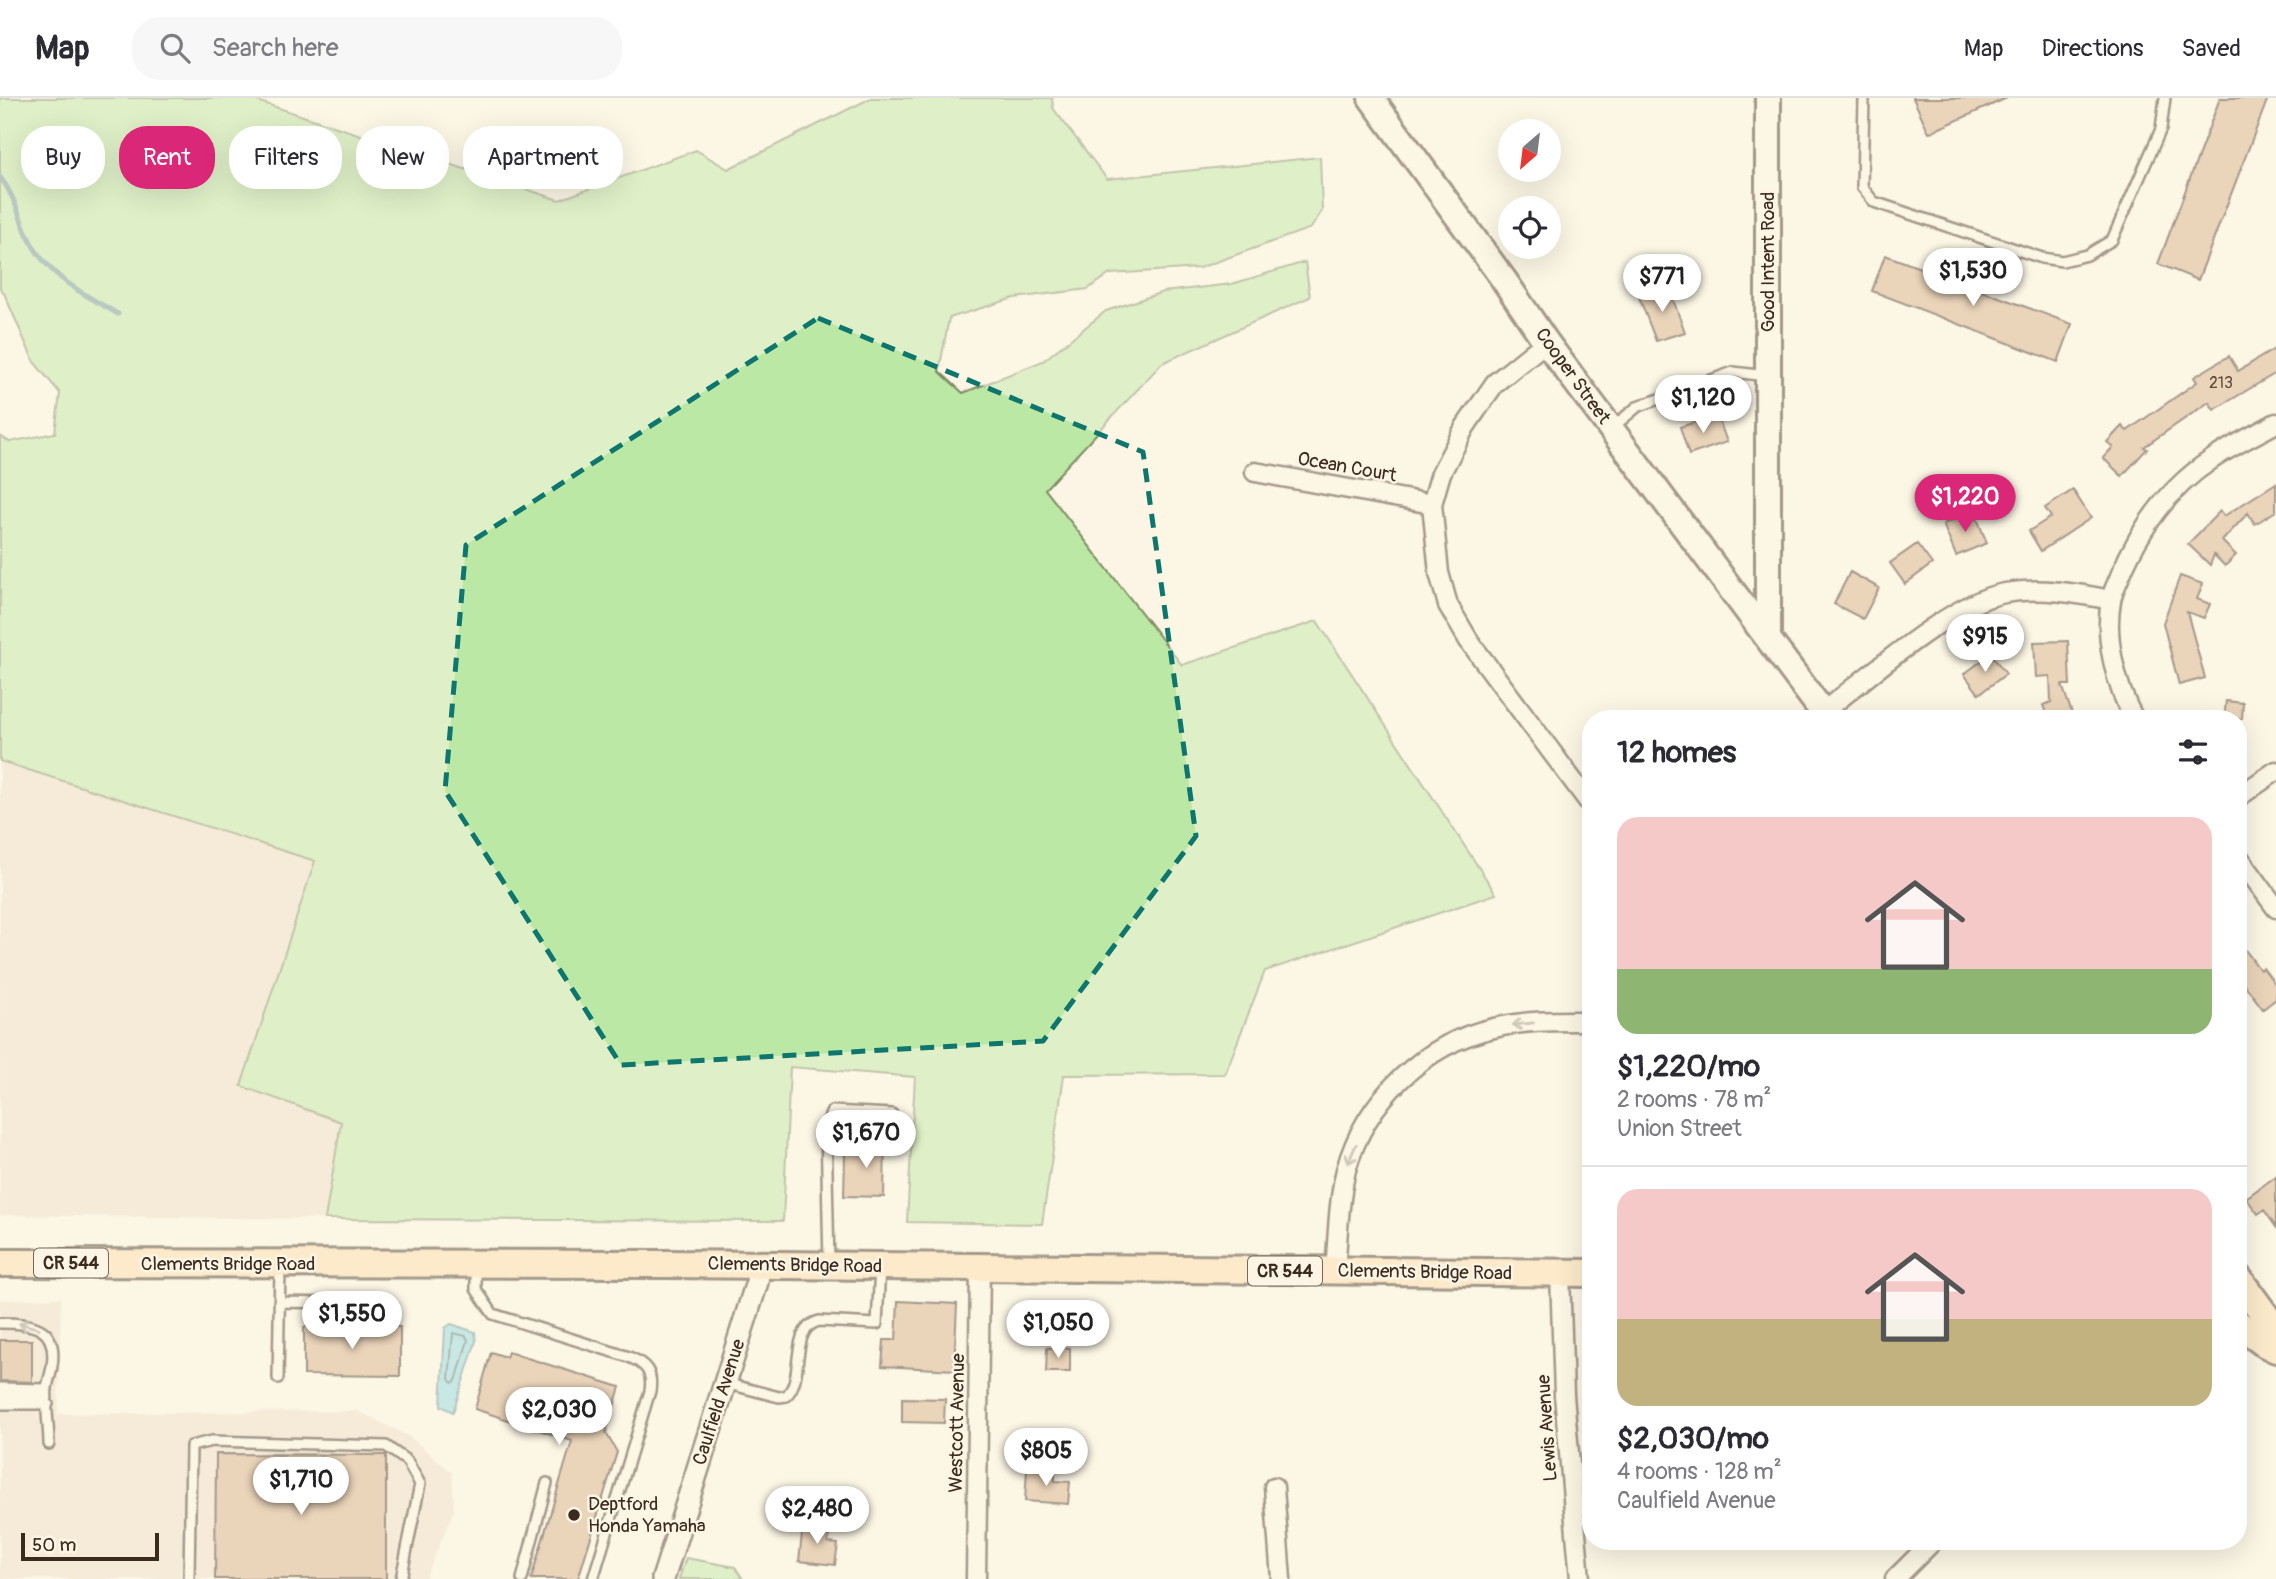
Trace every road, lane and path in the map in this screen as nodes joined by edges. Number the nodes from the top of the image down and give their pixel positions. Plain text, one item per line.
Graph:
1 (1371, 98) edge
2 (1768, 98) edge
3 (1864, 98) edge
4 (2165, 98) edge
5 (1546, 342) junction
6 (1768, 377) junction
7 (2276, 423) edge
8 (1611, 428) junction
9 (1255, 472) dead end
10 (1432, 504) junction
11 (2111, 600) junction
12 (1768, 636) junction
13 (1821, 710) edge
14 (1832, 710) edge
15 (2129, 710) edge
16 (2276, 771) edge
17 (2247, 791) edge
18 (1582, 793) edge
19 (2247, 868) edge
20 (2276, 908) edge
21 (1582, 1021) edge
22 (892, 1114) dead end
23 (0, 1263) edge
24 (476, 1263) junction
25 (280, 1264) junction
26 (759, 1265) junction
27 (829, 1266) junction
28 (880, 1267) junction
29 (980, 1268) junction
30 (1335, 1271) junction
31 (1560, 1273) junction
32 (1582, 1273) edge
33 (2247, 1290) edge
34 (279, 1302) junction
35 (382, 1304) dead end
36 (0, 1323) edge
37 (2276, 1330) edge
38 (2247, 1331) edge
39 (2276, 1349) edge
40 (278, 1378) dead end
41 (725, 1382) junction
42 (0, 1388) edge
43 (0, 1396) edge
44 (47, 1397) junction
45 (0, 1404) edge
46 (49, 1444) dead end
47 (547, 1483) dead end
48 (1274, 1487) dead end
49 (1924, 1550) edge
50 (189, 1579) edge
51 (401, 1579) edge
52 (522, 1579) edge
53 (593, 1579) edge
54 (663, 1579) edge
55 (976, 1579) edge
56 (1281, 1579) edge
57 (1580, 1579) edge
58 (1895, 1579) edge

1 - 5 main road, Cooper Street
2 - 6 main road, Good Intent Road
3 - 4 lane
5 - 8 main road, Cooper Street
5 - 10 street
6 - 8 lane
6 - 12 main road, Good Intent Road
7 - 11 street
8 - 12 main road, Cooper Street
9 - 10 street, Ocean Court
10 - 18 street
11 - 14 street
11 - 15 street
12 - 13 main road, Cooper Street
16 - 17 street
19 - 20 street
21 -> 30 street
22 - 27 lane
23 - 25 main road, Clements Bridge Road / CR 544
24 - 25 main road, Clements Bridge Road / CR 544
24 - 26 main road, Clements Bridge Road / CR 544
24 - 53 lane
25 - 34 lane
26 - 27 main road, Clements Bridge Road / CR 544
26 - 41 street, Caulfield Avenue
27 - 28 main road, Clements Bridge Road / CR 544
28 - 29 main road, Clements Bridge Road / CR 544
28 - 41 lane
29 - 30 main road, Clements Bridge Road / CR 544
29 - 55 street, Westcott Avenue
30 - 31 main road, Clements Bridge Road / CR 544
31 - 32 main road, Clements Bridge Road / CR 544
31 - 57 street, Lewis Avenue
33 - 37 main road
34 - 35 lane
34 - 40 lane
44 -> 36 lane
38 - 39 main road
41 - 54 street, Caulfield Avenue
42 - 44 lane
43 - 44 lane
44 - 45 lane
44 - 46 lane
47 - 52 lane
48 - 56 street
49 - 58 street
50 - 51 lane

